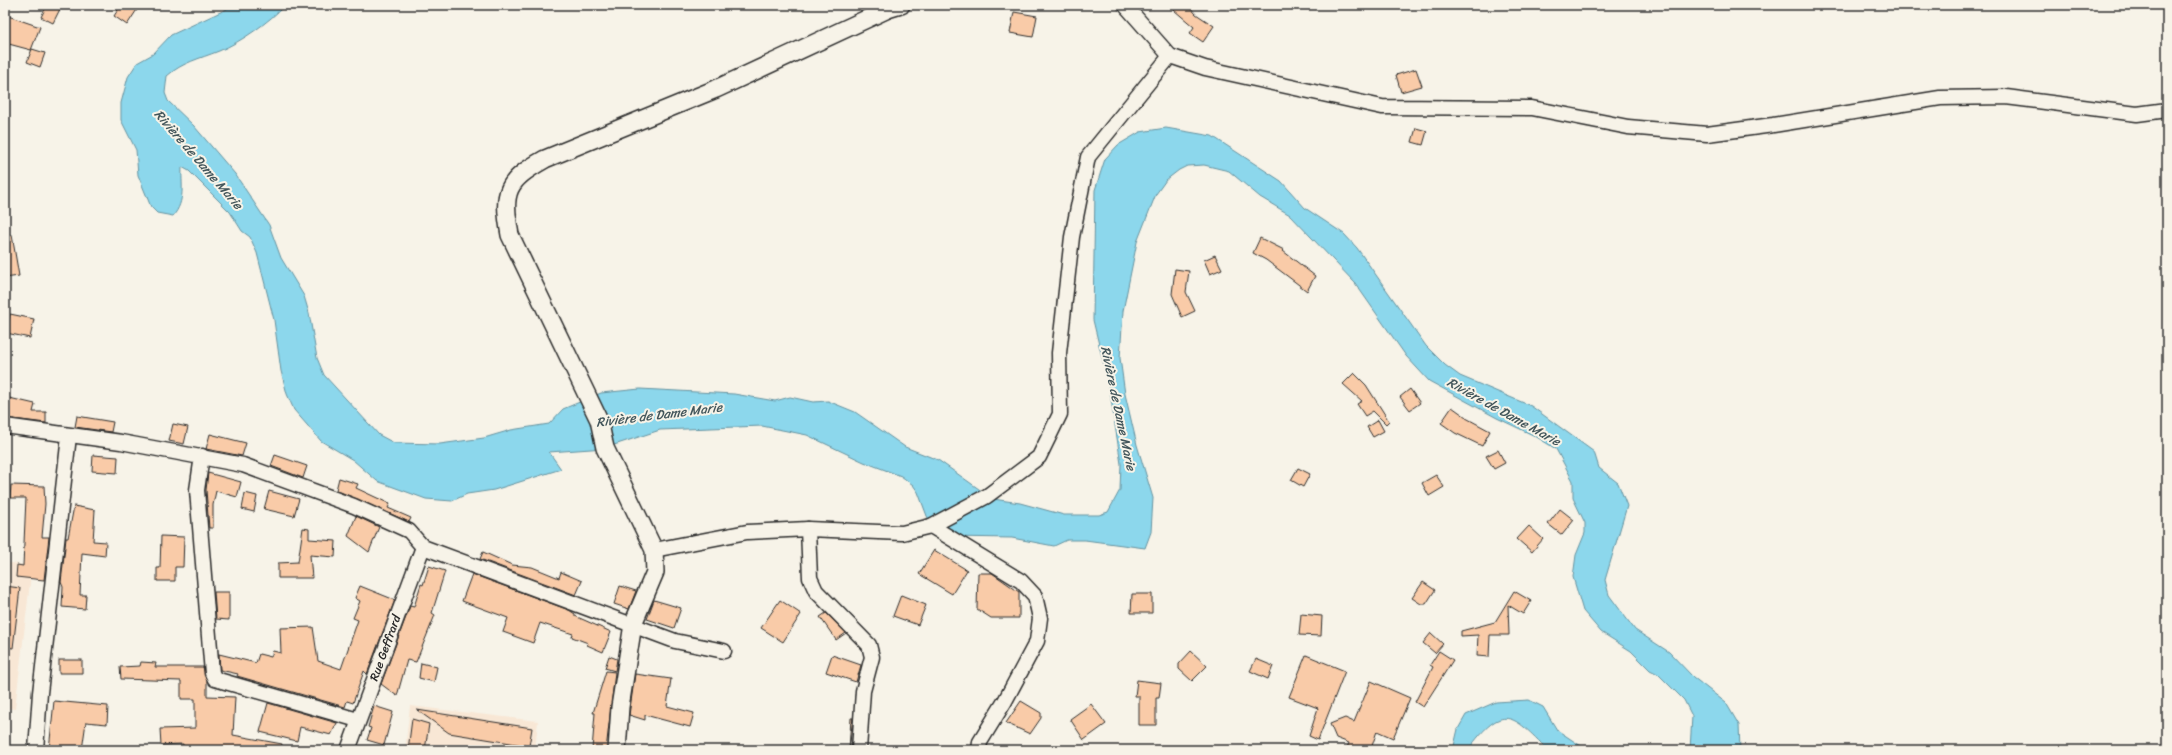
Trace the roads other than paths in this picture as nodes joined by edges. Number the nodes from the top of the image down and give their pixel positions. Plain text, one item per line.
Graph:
1 (901, 5) edge
2 (1125, 5) edge
3 (1170, 56) junction
4 (2167, 110) edge
5 (5, 426) edge
6 (69, 436) junction
7 (202, 456) junction
8 (931, 526) junction
9 (808, 528) junction
10 (423, 547) junction
11 (654, 550) junction
12 (633, 624) junction
13 (724, 651) dead end
14 (358, 720) junction
15 (36, 750) edge
16 (348, 750) edge
17 (617, 750) edge
18 (858, 750) edge
19 (978, 750) edge

1 - 11 street
2 - 3 street
3 - 4 street
3 - 8 street
5 - 6 street
6 - 7 street
6 - 15 street
7 - 10 street
7 - 14 street
8 - 9 street
8 - 19 street
9 - 11 street
9 - 18 street
10 - 12 street
10 - 14 street, Rue Geffrard
11 - 12 street
12 - 13 street
12 - 17 street
14 - 16 street, Rue Geffrard

